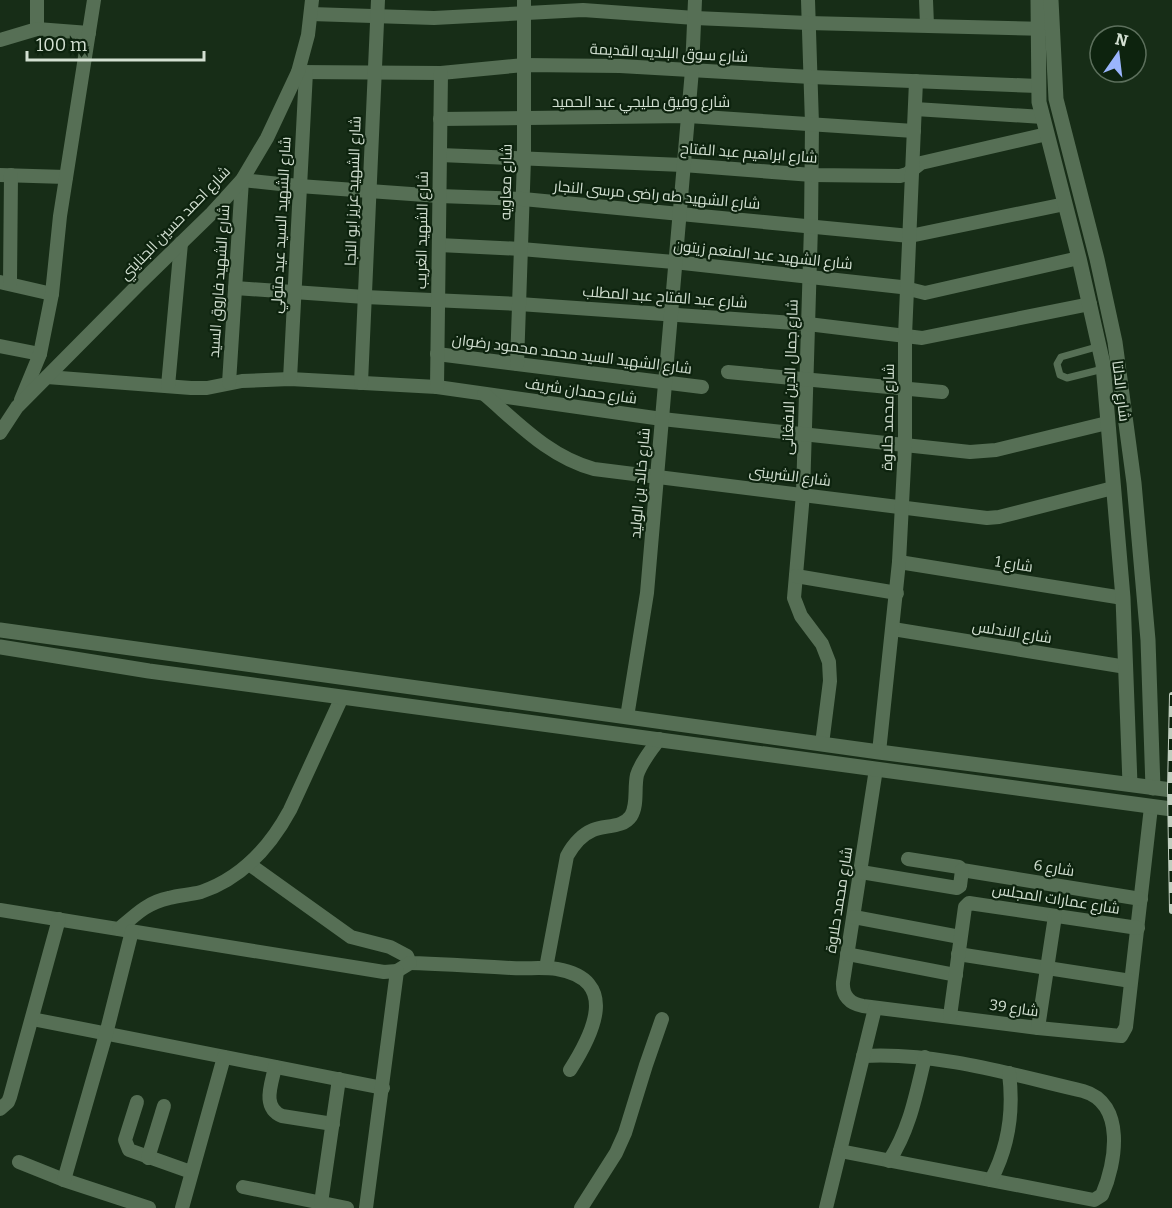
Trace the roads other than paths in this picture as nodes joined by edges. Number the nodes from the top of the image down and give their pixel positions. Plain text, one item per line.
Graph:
1 (38, 0) edge
2 (94, 0) edge
3 (378, 0) edge
4 (695, 0) edge
5 (808, 0) edge
6 (926, 0) edge
7 (1038, 0) edge
8 (1051, 0) edge
9 (524, 6) edge
10 (311, 7) edge
11 (377, 16) junction
12 (695, 18) junction
13 (808, 23) junction
14 (927, 25) junction
15 (38, 29) junction
16 (1045, 29) junction
17 (89, 33) junction
18 (0, 40) edge
19 (524, 65) junction
20 (692, 70) junction
21 (302, 72) junction
22 (374, 72) junction
23 (441, 73) junction
24 (811, 77) junction
25 (916, 81) junction
26 (1038, 86) junction
27 (915, 109) junction
28 (688, 116) junction
29 (1043, 117) junction
30 (524, 118) junction
31 (440, 119) junction
32 (812, 124) junction
33 (914, 131) junction
34 (1047, 134) junction
35 (440, 155) junction
36 (524, 159) junction
37 (683, 165) junction
38 (913, 169) junction
39 (6, 175) edge
40 (812, 175) junction
41 (66, 177) junction
42 (242, 180) junction
43 (299, 186) junction
44 (369, 191) junction
45 (439, 196) junction
46 (523, 199) junction
47 (1065, 204) junction
48 (679, 213) junction
49 (811, 226) junction
50 (910, 236) junction
51 (181, 243) junction
52 (439, 245) junction
53 (521, 249) junction
54 (1079, 258) junction
55 (674, 262) junction
56 (809, 276) junction
57 (5, 283) edge
58 (235, 288) junction
59 (908, 289) junction
60 (294, 292) junction
61 (52, 294) junction
62 (365, 297) junction
63 (438, 300) junction
64 (519, 304) junction
65 (1090, 304) junction
66 (671, 314) junction
67 (808, 324) junction
68 (905, 336) junction
69 (1115, 342) junction
70 (0, 346) edge
71 (1100, 346) junction
72 (40, 354) junction
73 (437, 354) junction
74 (517, 364) junction
75 (1108, 365) junction
76 (728, 372) dead end
77 (47, 376) junction
78 (290, 379) junction
79 (806, 379) junction
80 (361, 382) junction
81 (229, 383) junction
82 (665, 383) junction
83 (168, 386) junction
84 (436, 387) junction
85 (702, 387) dead end
86 (906, 389) junction
87 (484, 393) junction
88 (942, 393) dead end
89 (17, 407) junction
90 (1124, 409) junction
91 (1107, 418) junction
92 (663, 419) junction
93 (0, 433) edge
94 (805, 435) junction
95 (905, 446) junction
96 (657, 477) junction
97 (1113, 488) junction
98 (803, 494) junction
99 (902, 506) junction
100 (899, 562) junction
101 (796, 576) junction
102 (897, 592) junction
103 (1123, 598) junction
104 (893, 629) junction
105 (0, 630) edge
106 (0, 647) edge
107 (1126, 667) junction
108 (342, 697) junction
109 (1150, 699) junction
110 (1127, 700) junction
111 (627, 717) junction
112 (685, 725) junction
113 (659, 740) junction
114 (683, 743) junction
115 (822, 744) junction
116 (879, 752) junction
117 (876, 769) junction
118 (1130, 784) junction
119 (1153, 788) junction
120 (1172, 790) edge
121 (1151, 807) junction
122 (1172, 809) edge
123 (908, 859) dead end
124 (249, 864) junction
125 (962, 870) junction
126 (861, 872) junction
127 (1141, 899) junction
128 (0, 910) edge
129 (1055, 916) junction
130 (854, 917) junction
131 (59, 920) junction
132 (1138, 928) junction
133 (126, 930) junction
134 (960, 937) junction
135 (847, 954) junction
136 (958, 954) junction
137 (410, 963) junction
138 (547, 964) junction
139 (1047, 968) junction
140 (397, 971) junction
141 (956, 975) junction
142 (1131, 981) junction
143 (847, 999) joint
144 (875, 1008) junction
145 (950, 1016) junction
146 (32, 1019) junction
147 (662, 1019) dead end
148 (1038, 1028) junction
149 (106, 1034) junction
150 (863, 1056) junction
151 (224, 1057) junction
152 (925, 1057) junction
153 (275, 1067) junction
154 (570, 1070) dead end
155 (1009, 1074) junction
156 (339, 1079) junction
157 (383, 1088) junction
158 (137, 1102) dead end
159 (164, 1106) dead end
160 (0, 1108) edge
161 (333, 1124) junction
162 (840, 1151) junction
163 (148, 1158) junction
164 (889, 1161) junction
165 (19, 1162) dead end
166 (192, 1172) junction
167 (64, 1180) junction
168 (991, 1180) junction
169 (243, 1187) dead end
170 (321, 1203) junction
171 (149, 1208) edge
172 (182, 1208) edge
173 (347, 1208) edge
174 (366, 1208) edge
175 (581, 1208) edge
176 (826, 1208) edge

1 - 15 street
2 - 17 street
3 - 11 street, شارع الشهيد عزيز ابو النجا
4 - 12 street, شارع خالد بن الوليد
5 - 13 street, شارع جمال الدين الافغانى
6 - 14 street
7 - 16 main road, شارع الدلتا
8 - 16 main road, شارع الدلتا
9 - 11 street
9 - 12 street
9 - 19 street, شارع معاويه
10 - 11 street
10 - 21 street, شارع احمد حسين الجنايني
11 - 22 street, شارع الشهيد عزيز ابو النجا
12 - 13 street
12 - 20 street, شارع خالد بن الوليد
13 - 14 street
13 - 24 street, شارع جمال الدين الافغانى
14 - 16 street
15 - 17 street
15 - 18 street
16 - 26 main road, شارع الدلتا
16 - 69 main road, شارع الدلتا
17 - 41 street
19 - 20 street, شارع سوق البلديه القديمة
19 - 23 street, شارع سوق البلديه القديمة
19 - 30 street, شارع معاويه
20 - 24 street, شارع سوق البلديه القديمة
20 - 28 street, شارع خالد بن الوليد
21 - 22 street, شارع سوق البلديه القديمة
21 - 42 street, شارع احمد حسين الجنايني
21 - 43 street, شارع الشهيد السيد عيد متولي
22 - 23 street, شارع سوق البلديه القديمة
22 - 44 street, شارع الشهيد عزيز ابو النجا
23 - 31 street, شارع الشهيد الغريب
24 - 25 street, شارع سوق البلديه القديمة
24 - 32 street, شارع جمال الدين الافغانى
25 - 26 street, شارع سوق البلديه القديمة
25 - 27 street, شارع محمد حلاوة
26 - 29 main road, شارع الدلتا
27 - 29 street
27 - 33 street, شارع محمد حلاوة
28 - 30 street, شارع وفيق مليجي عبد الحميد
28 - 32 street, شارع وفيق مليجي عبد الحميد
28 - 37 street, شارع خالد بن الوليد
29 - 34 main road, شارع الدلتا
30 - 31 street, شارع وفيق مليجي عبد الحميد
30 - 36 street, شارع معاويه
31 - 35 street, شارع الشهيد الغريب
32 - 33 street, شارع وفيق مليجي عبد الحميد
32 - 40 street, شارع جمال الدين الافغانى
33 - 38 street, شارع محمد حلاوة
34 - 38 street, شارع ابراهيم عبد الفتاح
34 - 47 main road, شارع الدلتا
35 - 36 street, شارع ابراهيم عبد الفتاح
35 - 45 street, شارع الشهيد الغريب
36 - 37 street, شارع ابراهيم عبد الفتاح
36 - 46 street, شارع معاويه
37 - 40 street, شارع ابراهيم عبد الفتاح
37 - 48 street, شارع خالد بن الوليد
38 - 40 street, شارع ابراهيم عبد الفتاح
38 - 50 street, شارع محمد حلاوة
39 - 41 street
39 - 57 street
40 - 49 street, شارع جمال الدين الافغانى
41 - 61 street
42 - 43 street, شارع الشهيد طه راضى مرسى النجار
42 - 51 street, شارع احمد حسين الجنايني
42 - 58 street, شارع الشهيد فاروق السيد
43 - 44 street, شارع الشهيد طه راضى مرسى النجار
43 - 60 street, شارع الشهيد السيد عيد متولي
44 - 45 street, شارع الشهيد طه راضى مرسى النجار
44 - 62 street, شارع الشهيد عزيز ابو النجا
45 - 46 street, شارع الشهيد طه راضى مرسى النجار
45 - 52 street, شارع الشهيد الغريب
46 - 48 street, شارع الشهيد طه راضى مرسى النجار
46 - 53 street, شارع معاويه
47 - 50 street, شارع الشهيد طه راضى مرسى النجار
47 - 54 main road, شارع الدلتا
48 - 49 street, شارع الشهيد طه راضى مرسى النجار
48 - 55 street, شارع خالد بن الوليد
49 - 50 street, شارع الشهيد طه راضى مرسى النجار
49 - 56 street, شارع جمال الدين الافغانى
50 - 59 street, شارع محمد حلاوة
51 - 77 street, شارع احمد حسين الجنايني
51 - 83 street
52 - 53 street, شارع الشهيد عبد المنعم زيتون
52 - 63 street, شارع الشهيد الغريب
53 - 55 street, شارع الشهيد عبد المنعم زيتون
53 - 64 street, شارع معاويه
54 - 59 street, شارع الشهيد عبد المنعم زيتون
54 - 65 main road, شارع الدلتا
55 - 56 street, شارع الشهيد عبد المنعم زيتون
55 - 66 street, شارع خالد بن الوليد
56 - 59 street, شارع الشهيد عبد المنعم زيتون
56 - 67 street, شارع جمال الدين الافغانى
57 - 61 street
58 - 60 street, شارع عبد الفتاح عبد المطلب
58 - 81 street, شارع الشهيد فاروق السيد
59 - 68 street, شارع محمد حلاوة
60 - 62 street, شارع عبد الفتاح عبد المطلب
60 - 78 street, شارع الشهيد السيد عيد متولي
61 - 72 street
62 - 63 street, شارع عبد الفتاح عبد المطلب
62 - 80 street, شارع الشهيد عزيز ابو النجا
63 - 64 street, شارع عبد الفتاح عبد المطلب
63 - 73 street, شارع الشهيد الغريب
64 - 66 street, شارع عبد الفتاح عبد المطلب
64 - 74 street, شارع معاويه
65 - 68 street, شارع عبد الفتاح عبد المطلب
65 - 71 main road, شارع الدلتا
66 - 67 street, شارع عبد الفتاح عبد المطلب
66 - 82 street, شارع خالد بن الوليد
67 - 68 street, شارع عبد الفتاح عبد المطلب
67 - 79 street, شارع جمال الدين الافغانى
68 - 86 street, شارع محمد حلاوة
69 - 71 main road
69 - 75 main road, شارع الدلتا
70 - 72 street
71 - 75 main road, شارع الدلتا
71 - 75 lane
72 - 89 street
73 - 74 street, شارع الشهيد السيد محمد محمود رضوان
73 - 84 street, شارع الشهيد الغريب
74 - 82 street, شارع الشهيد السيد محمد محمود رضوان
75 - 90 main road, شارع الدلتا
75 - 91 main road, شارع الدلتا
76 - 79 street
77 - 83 street, شارع حمدان شريف
77 - 89 street, شارع احمد حسين الجنايني
78 - 80 street, شارع حمدان شريف
78 - 81 street, شارع حمدان شريف
79 - 86 street
79 - 94 street, شارع جمال الدين الافغانى
80 - 84 street, شارع حمدان شريف
81 - 83 street, شارع حمدان شريف
82 - 85 street, شارع الشهيد السيد محمد محمود رضوان
82 - 92 street, شارع خالد بن الوليد
84 - 87 street, شارع حمدان شريف
86 - 88 street
86 - 95 street, شارع محمد حلاوة
87 - 92 street, شارع حمدان شريف
87 - 96 street, شارع الشربينى
89 - 93 street, شارع احمد حسين الجنايني
90 - 91 main road
90 - 109 main road, شارع الدلتا
91 - 95 street, شارع حمدان شريف
91 - 97 main road, شارع الدلتا
92 - 94 street, شارع حمدان شريف
92 - 96 street, شارع خالد بن الوليد
94 - 95 street, شارع حمدان شريف
94 - 98 street, شارع جمال الدين الافغانى
95 - 99 street, شارع محمد حلاوة
96 - 98 street, شارع الشربينى
96 - 111 street, شارع خالد بن الوليد
97 - 99 street, شارع الشربينى
97 - 103 main road, شارع الدلتا
98 - 99 street, شارع الشربينى
98 - 101 street, شارع جمال الدين الافغانى
99 - 100 street, شارع محمد حلاوة
100 - 102 street, شارع محمد حلاوة
100 - 103 street, شارع 1
101 - 102 street
101 - 115 street, شارع جمال الدين الافغانى
102 - 104 street, شارع محمد حلاوة
103 - 107 main road, شارع الدلتا
104 - 107 street, شارع الاندلس
104 - 116 street, شارع محمد حلاوة
105 - 111 main road
106 - 108 main road
107 - 110 main road, شارع الدلتا
108 - 113 main road
108 - 124 street
109 - 110 main road
109 - 119 main road, شارع الدلتا
110 - 118 main road, شارع الدلتا
111 - 112 main road
112 - 114 main road
112 - 115 main road
113 - 114 main road
113 - 138 street
114 - 117 main road
115 - 116 main road
116 - 118 main road
117 - 121 main road
117 - 126 street, شارع محمد حلاوة
118 - 119 main road
119 - 120 main road
121 - 122 main road
121 - 127 street
123 - 125 street
124 - 133 street
124 - 137 street
125 - 126 street
125 - 127 street, شارع 6
126 - 130 street, شارع محمد حلاوة
127 - 132 street
128 - 131 street
129 - 132 street, شارع عمارات المجلس
129 - 134 street, شارع عمارات المجلس
129 - 139 street
130 - 134 street
130 - 135 street, شارع محمد حلاوة
131 - 133 street
131 - 146 street
132 - 142 street
133 - 140 street
133 - 149 street
134 - 136 street
135 - 141 street
135 - 143 street, شارع محمد حلاوة
136 - 139 street
136 - 141 street
137 - 138 street
137 - 140 street
138 - 154 street
139 - 142 street
139 - 148 street
140 - 157 street
141 - 145 street
142 - 148 street, شارع 39
143 - 144 street, شارع 39
144 - 145 street, شارع 39
144 - 150 street
145 - 148 street, شارع 39
146 - 149 street
146 - 160 street
147 - 175 street
149 - 151 street
149 - 167 street
150 - 152 street
150 - 162 street
151 - 153 street
151 - 166 street
152 - 155 street
152 - 164 street
153 - 156 street
153 - 161 street
155 - 168 street
155 - 168 street
156 - 157 street
156 - 161 street
157 - 174 street
158 - 163 street
159 - 163 street
161 - 170 street
162 - 164 street
162 - 176 street
163 - 166 street
164 - 168 street
165 - 167 street
166 - 172 street
167 - 171 street
169 - 170 street
170 - 173 street

